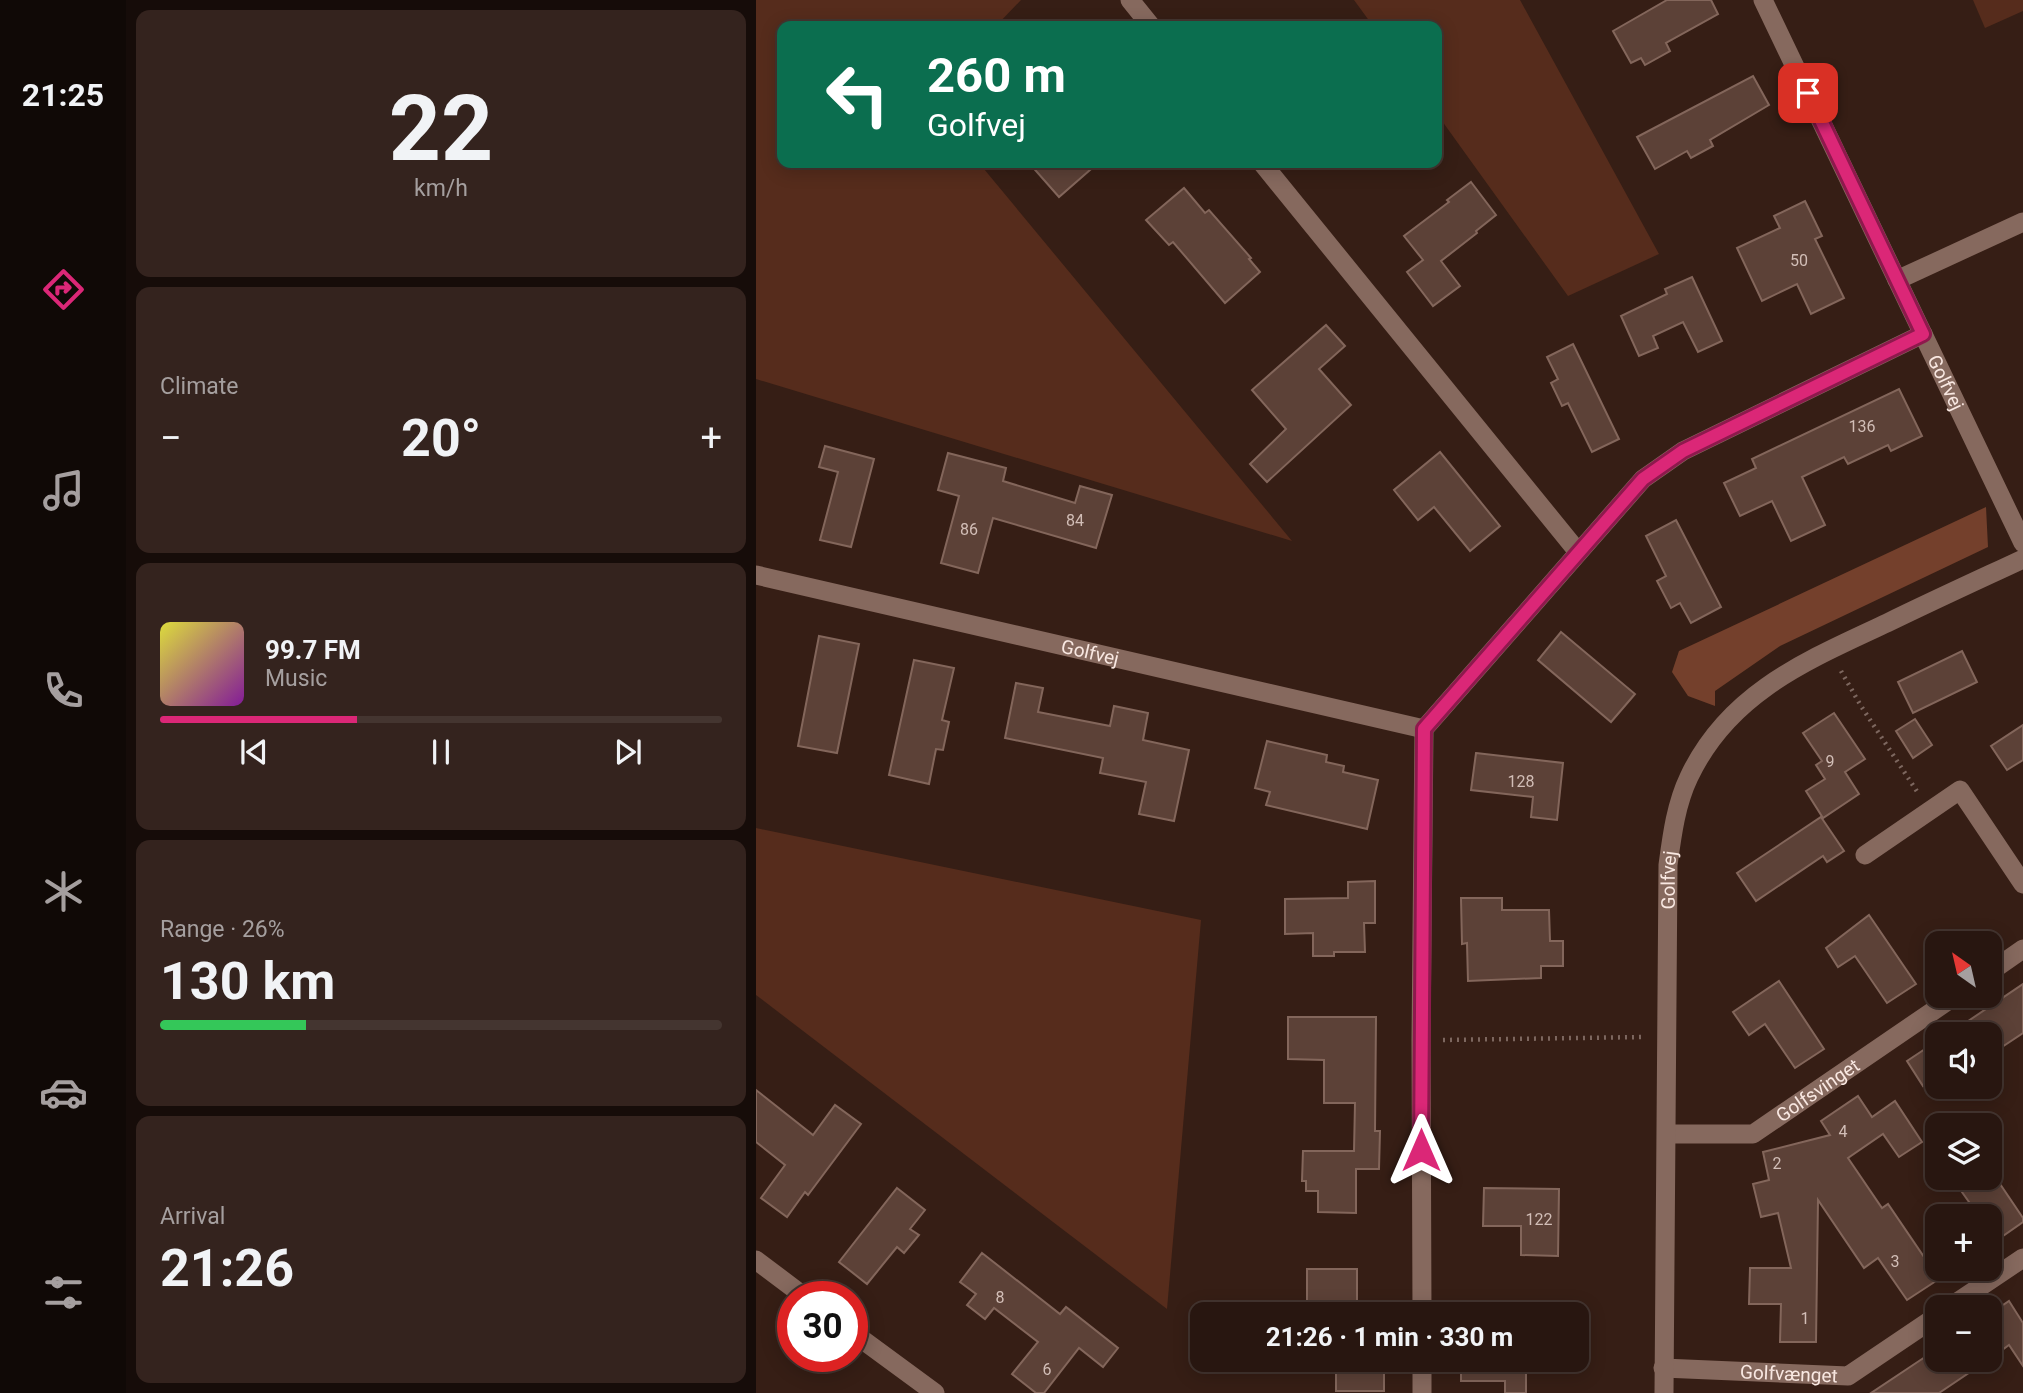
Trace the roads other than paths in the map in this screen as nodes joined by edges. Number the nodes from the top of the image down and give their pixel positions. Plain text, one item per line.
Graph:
1 (1130, 0) edge
2 (1763, 0) edge
3 (1147, 21) edge
4 (1266, 168) edge
5 (2023, 222) edge
6 (1897, 280) junction
7 (1923, 334) junction
8 (2023, 543) edge
9 (1578, 552) junction
10 (2023, 559) edge
11 (756, 575) edge
12 (1424, 729) junction
13 (1865, 855) dead end
14 (2023, 884) edge
15 (2023, 949) edge
16 (2002, 964) edge
17 (1937, 1008) edge
18 (1667, 1134) junction
19 (2023, 1258) edge
20 (756, 1260) edge
21 (784, 1281) edge
22 (1968, 1295) edge
23 (1422, 1302) edge
24 (1925, 1324) edge
25 (868, 1344) edge
26 (1663, 1368) junction
27 (1422, 1372) edge
28 (934, 1393) edge
29 (1422, 1393) edge
30 (1664, 1393) edge

1 - 3 street
2 - 6 street, Golfvej
4 - 9 street
5 - 6 street
6 - 7 street, Golfvej
7 - 8 street, Golfvej
7 - 9 street, Golfvej
9 - 12 street, Golfvej
10 - 18 street, Golfvej
11 - 12 street, Golfvej
12 - 23 street
13 - 14 street
15 - 16 street
17 - 18 street, Golfsvinget
18 - 26 street, Golfvej
19 - 22 street
20 - 21 street
24 - 26 street, Golfvænget
25 - 28 street
26 - 30 street, Golfvej
27 - 29 street

